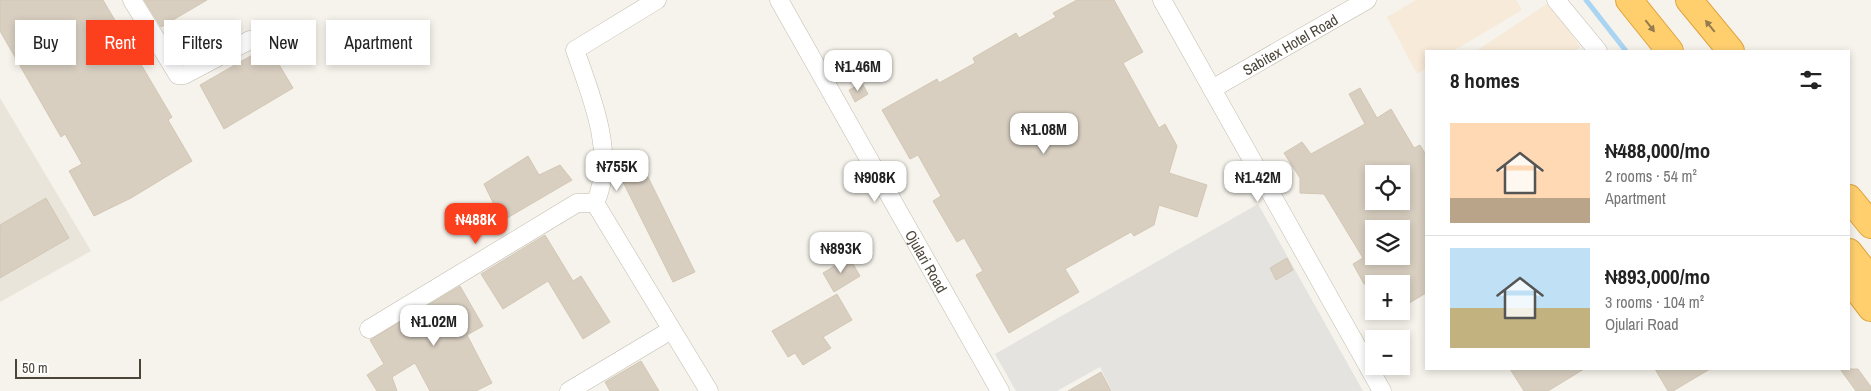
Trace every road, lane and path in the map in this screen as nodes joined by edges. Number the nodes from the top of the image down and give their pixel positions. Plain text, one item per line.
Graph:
1 (132, 0) edge
2 (656, 0) edge
3 (779, 0) edge
4 (1162, 0) edge
5 (1367, 0) edge
6 (1556, 0) edge
7 (1630, 0) edge
8 (1689, 0) edge
9 (250, 40) dead end
10 (1597, 50) edge
11 (1669, 50) edge
12 (1730, 50) edge
13 (1212, 89) junction
14 (1850, 199) edge
15 (595, 203) junction
16 (1871, 225) edge
17 (1850, 253) edge
18 (1850, 280) edge
19 (1871, 280) edge
20 (1871, 308) edge
21 (368, 328) dead end
22 (671, 330) junction
23 (569, 391) edge
24 (709, 391) edge
25 (1000, 391) edge
26 (1382, 391) edge

1 - 9 street
2 - 15 street
3 - 25 street, Ojulari Road
4 - 13 street
5 - 13 street, Sabitex Hotel Road
6 - 10 street
7 -> 11 highway
12 -> 8 highway
13 - 26 street
14 - 16 highway
15 - 21 street
15 - 22 street
17 - 19 highway
18 - 20 highway
22 - 23 street
22 - 24 street

